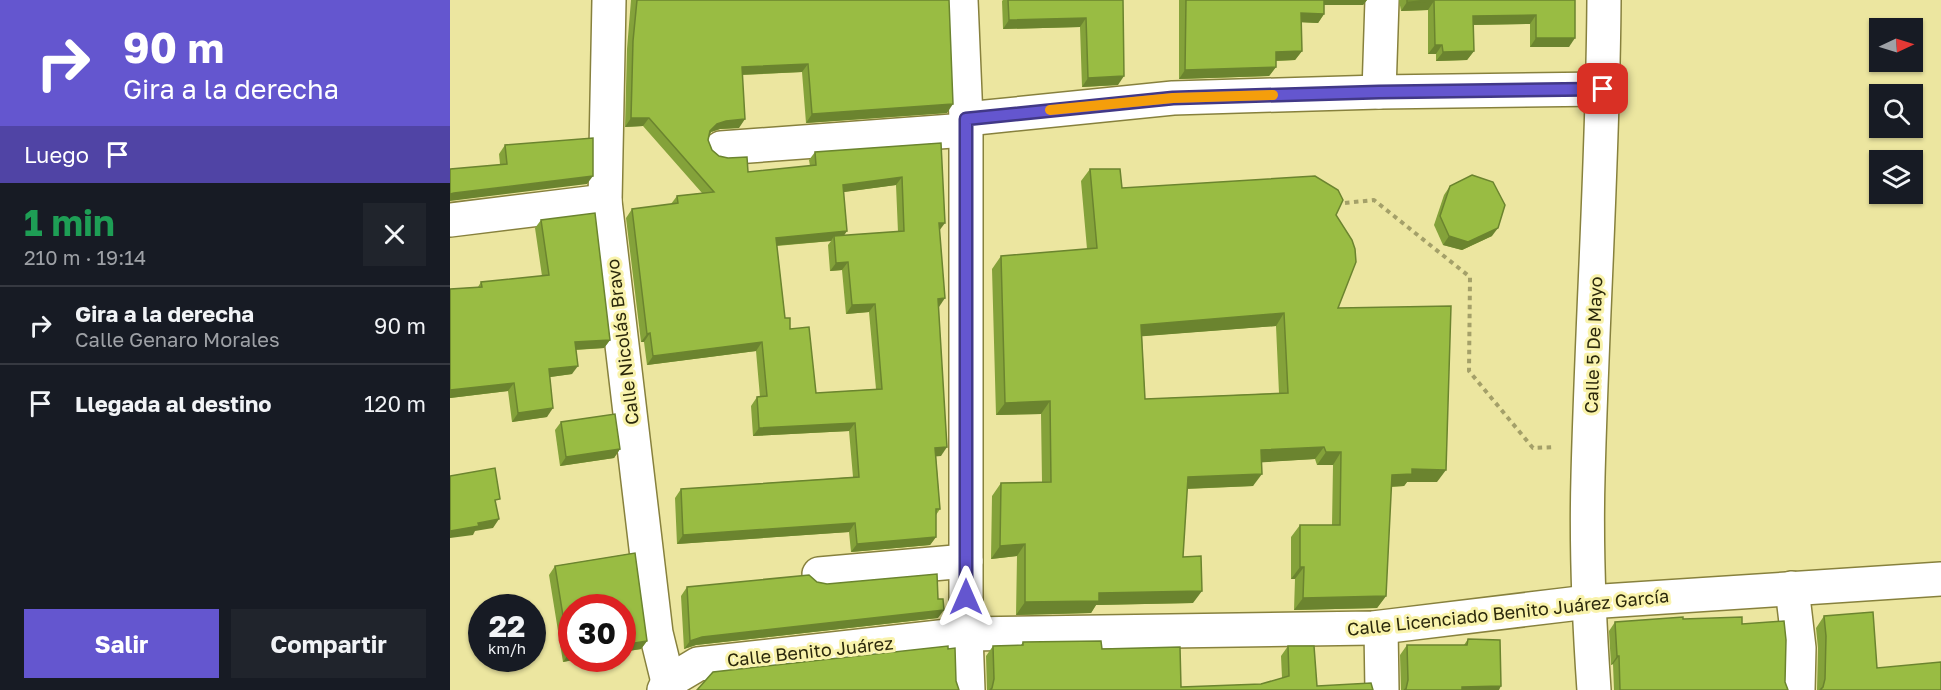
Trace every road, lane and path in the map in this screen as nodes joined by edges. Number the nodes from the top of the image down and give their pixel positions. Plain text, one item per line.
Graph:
1 (609, 0) edge
2 (961, 0) edge
3 (1382, 0) edge
4 (1604, 0) edge
5 (1603, 89) junction
6 (1379, 92) junction
7 (966, 124) junction
8 (721, 148) dead end
9 (605, 201) junction
10 (1345, 203) dead end
11 (450, 220) edge
12 (1589, 446) junction
13 (966, 561) junction
14 (819, 574) dead end
15 (1941, 579) edge
16 (1792, 588) junction
17 (1588, 602) junction
18 (1381, 627) junction
19 (966, 634) junction
20 (666, 686) edge
21 (968, 690) edge
22 (1382, 690) edge
23 (1594, 690) edge
24 (1798, 690) edge

1 - 9 street, Calle Nicolás Bravo
2 - 7 street
3 - 6 street
4 - 5 street, Calle 5 De Mayo
5 - 6 street
5 - 12 street, Calle 5 De Mayo
6 - 7 street
7 - 8 street
7 - 13 street
9 - 11 street
9 - 20 street, Calle Nicolás Bravo
10 - 12 path
12 - 17 street, Calle 5 De Mayo
13 - 14 street
13 - 19 street
15 - 16 street, Calle Licenciado Benito Juárez García
16 - 17 street, Calle Licenciado Benito Juárez García
16 - 24 street
17 - 18 street, Calle Licenciado Benito Juárez García
17 - 23 street, Calle 5 De Mayo
18 - 19 street, Calle Licenciado Benito Juárez García
18 - 22 street
19 - 20 street, Calle Benito Juárez
19 - 21 street

